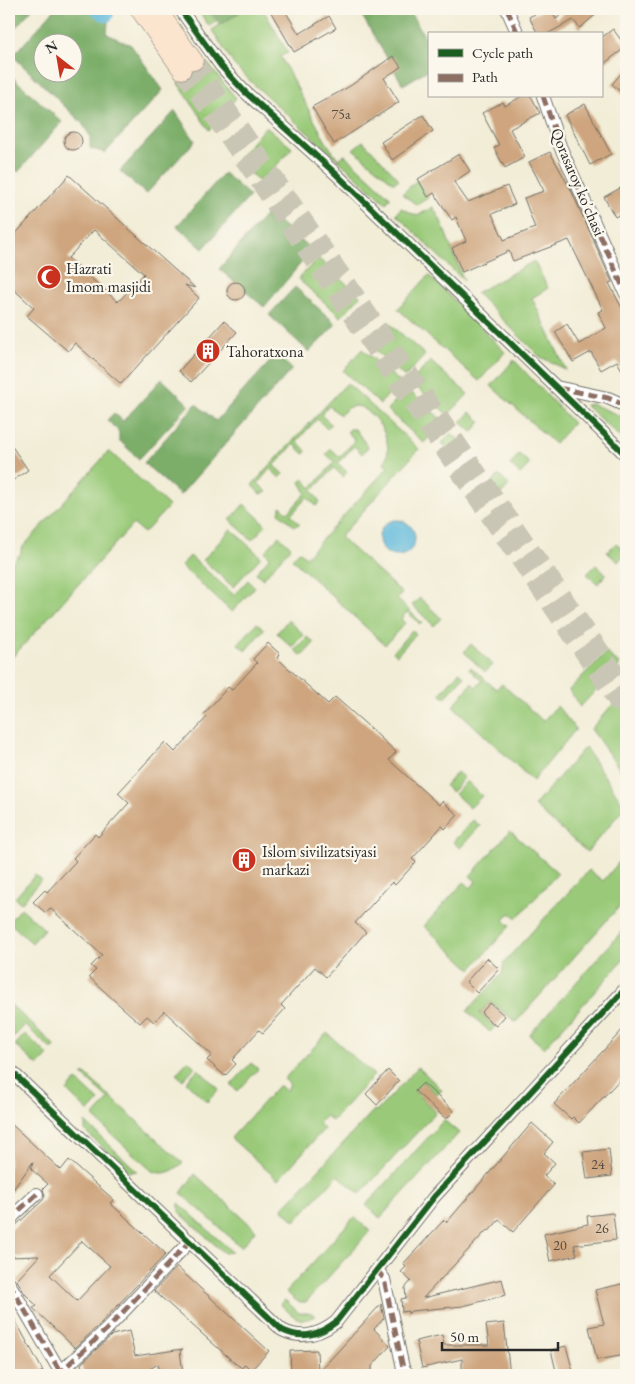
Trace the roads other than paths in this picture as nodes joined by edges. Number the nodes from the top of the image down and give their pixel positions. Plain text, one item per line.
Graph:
1 (139, 9) edge
2 (157, 9) edge
3 (180, 9) edge
4 (507, 9) edge
5 (517, 32) edge
6 (544, 98) edge
7 (626, 294) edge
8 (556, 387) junction
9 (626, 406) edge
10 (626, 454) edge
11 (626, 988) edge
12 (9, 1069) edge
13 (38, 1194) dead end
14 (9, 1222) edge
15 (190, 1241) junction
16 (377, 1270) junction
17 (9, 1283) edge
18 (403, 1373) edge
19 (59, 1374) edge

1 - 2 main road
3 - 8 street
4 - 5 street
6 - 7 street, Qorasaroy ko'chasi
8 - 9 street
8 - 10 street
11 - 16 street
12 - 15 street
13 - 14 street
15 - 16 street
15 - 19 street
16 - 18 street
17 - 19 street

